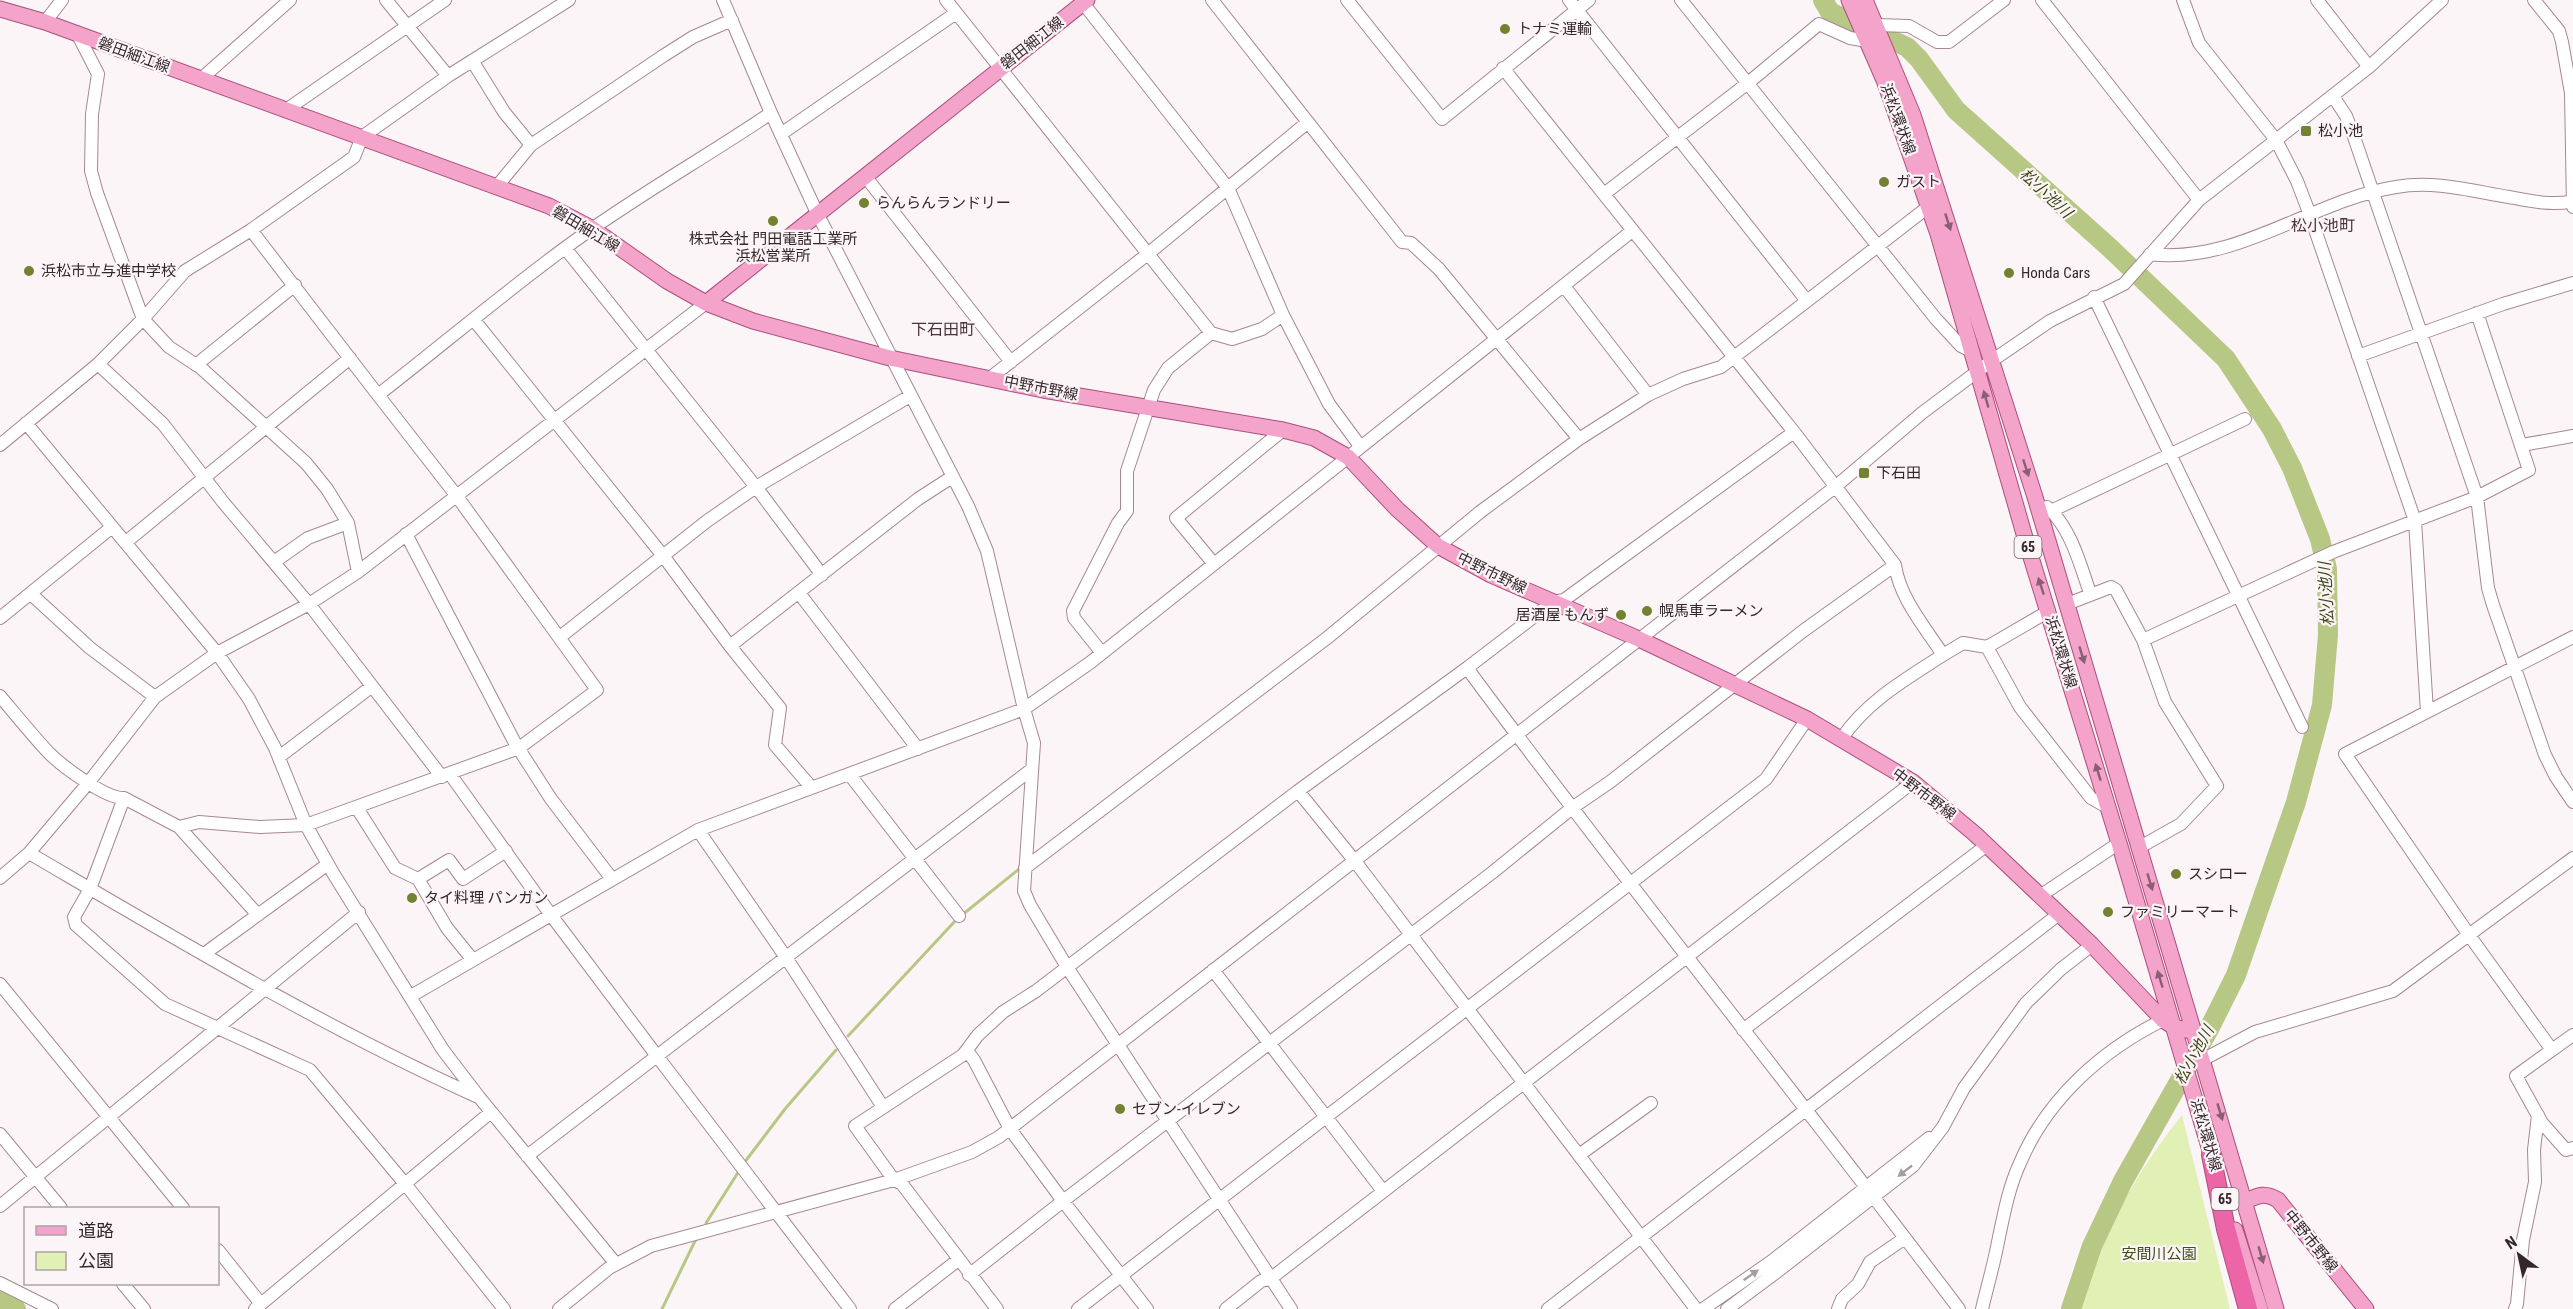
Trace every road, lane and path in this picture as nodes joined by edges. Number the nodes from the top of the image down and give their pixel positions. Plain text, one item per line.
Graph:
1 (62, 0) edge
2 (290, 0) edge
3 (386, 0) edge
4 (445, 0) edge
5 (568, 0) edge
6 (723, 0) edge
7 (946, 0) edge
8 (1212, 0) edge
9 (1347, 0) edge
10 (1589, 0) edge
11 (1681, 0) edge
12 (1865, 0) edge
13 (2004, 0) edge
14 (2042, 0) edge
15 (2183, 0) edge
16 (2317, 0) edge
17 (2442, 0) edge
18 (2534, 0) edge
19 (1085, 2) edge
20 (1573, 5) edge
21 (1852, 6) edge
22 (0, 9) edge
23 (956, 13) junction
24 (732, 21) junction
25 (45, 22) junction
26 (1877, 25) junction
27 (408, 27) junction
28 (78, 35) junction
29 (1868, 41) junction
30 (473, 62) junction
31 (2369, 67) junction
32 (1000, 68) junction
33 (1503, 68) junction
34 (448, 76) junction
35 (201, 79) junction
36 (1748, 83) junction
37 (2333, 96) junction
38 (286, 110) junction
39 (771, 113) junction
40 (1308, 122) junction
41 (2572, 133) edge
42 (781, 134) junction
43 (363, 137) junction
44 (1678, 137) junction
45 (2276, 140) junction
46 (531, 145) junction
47 (865, 176) junction
48 (498, 185) junction
49 (1228, 188) junction
50 (2372, 192) junction
51 (1604, 194) junction
52 (2199, 200) junction
53 (2573, 202) edge
54 (1928, 207) junction
55 (2573, 207) edge
56 (817, 213) junction
57 (2310, 215) junction
58 (593, 229) junction
59 (251, 231) junction
60 (1632, 231) junction
61 (1877, 245) junction
62 (565, 248) junction
63 (1149, 253) junction
64 (2146, 259) junction
65 (2573, 283) edge
66 (295, 285) junction
67 (1564, 286) junction
68 (2094, 297) junction
69 (1807, 301) junction
70 (706, 303) junction
71 (2477, 313) junction
72 (1283, 315) junction
73 (143, 319) junction
74 (474, 320) junction
75 (1211, 333) junction
76 (2422, 335) junction
77 (1496, 338) junction
78 (647, 348) junction
79 (1971, 351) junction
80 (2358, 356) junction
81 (351, 358) junction
82 (890, 358) junction
83 (1734, 358) junction
84 (1011, 362) junction
85 (1990, 362) junction
86 (98, 364) junction
87 (196, 365) junction
88 (1978, 373) junction
89 (990, 378) junction
90 (378, 394) junction
91 (1648, 395) junction
92 (910, 396) junction
93 (1149, 408) junction
94 (2245, 419) dead end
95 (553, 421) junction
96 (26, 423) junction
97 (267, 427) junction
98 (1283, 430) junction
99 (1794, 432) junction
100 (2573, 436) edge
101 (1580, 439) junction
102 (0, 445) edge
103 (2522, 445) junction
104 (1360, 446) junction
105 (2170, 455) junction
106 (1348, 457) junction
107 (205, 477) junction
108 (952, 477) junction
109 (756, 487) junction
110 (1835, 487) junction
111 (456, 495) junction
112 (2477, 496) junction
113 (2035, 497) junction
114 (2051, 511) junction
115 (2415, 521) junction
116 (348, 523) junction
117 (112, 527) junction
118 (406, 534) junction
119 (126, 542) junction
120 (1438, 546) junction
121 (664, 557) junction
122 (274, 562) junction
123 (1214, 564) junction
124 (1895, 565) junction
125 (358, 572) junction
126 (822, 575) junction
127 (799, 593) junction
128 (2090, 593) junction
129 (31, 594) junction
130 (2238, 596) junction
131 (1553, 602) junction
132 (309, 604) junction
133 (2067, 604) junction
134 (2049, 611) junction
135 (0, 618) edge
136 (560, 637) junction
137 (2573, 637) edge
138 (1639, 639) junction
139 (2143, 640) junction
140 (730, 646) junction
141 (1988, 647) junction
142 (217, 653) junction
143 (1102, 653) junction
144 (1943, 655) junction
145 (2516, 666) junction
146 (1467, 668) junction
147 (1736, 684) junction
148 (371, 687) junction
149 (0, 696) edge
150 (155, 697) junction
151 (1024, 709) junction
152 (2427, 711) junction
153 (1807, 718) junction
154 (2302, 727) dead end
155 (1516, 734) junction
156 (1842, 738) junction
157 (519, 748) junction
158 (918, 749) junction
159 (279, 757) junction
160 (1032, 769) junction
161 (850, 774) junction
162 (446, 775) junction
163 (89, 782) junction
164 (1913, 782) junction
165 (812, 787) junction
166 (1298, 791) junction
167 (124, 798) junction
168 (2573, 802) edge
169 (357, 808) junction
170 (1572, 808) junction
171 (2109, 808) junction
172 (306, 825) junction
173 (179, 826) junction
174 (698, 830) junction
175 (2119, 843) junction
176 (1987, 845) junction
177 (2140, 847) junction
178 (506, 851) junction
179 (29, 854) junction
180 (2573, 858) edge
181 (914, 860) junction
182 (1354, 860) junction
183 (328, 864) junction
184 (1025, 867) junction
185 (0, 878) edge
186 (418, 879) junction
187 (612, 879) junction
188 (1630, 884) junction
189 (90, 889) junction
190 (2040, 896) junction
191 (359, 912) junction
192 (2060, 914) junction
193 (258, 915) junction
194 (551, 915) junction
195 (959, 916) dead end
196 (1410, 935) junction
197 (2469, 935) junction
198 (2092, 945) junction
199 (204, 954) junction
200 (1688, 957) junction
201 (472, 959) junction
202 (787, 959) junction
203 (1067, 967) junction
204 (1213, 970) junction
205 (0, 984) edge
206 (262, 990) junction
207 (411, 996) junction
208 (1467, 1010) junction
209 (2168, 1023) junction
210 (218, 1028) junction
211 (1743, 1030) junction
212 (2195, 1032) junction
213 (2573, 1035) edge
214 (1117, 1044) junction
215 (1269, 1045) junction
216 (2552, 1050) junction
217 (966, 1051) junction
218 (657, 1056) junction
219 (2203, 1058) junction
220 (1523, 1083) junction
221 (479, 1097) junction
222 (1651, 1103) dead end
223 (884, 1107) junction
224 (1807, 1109) junction
225 (491, 1112) junction
226 (2538, 1115) junction
227 (108, 1116) junction
228 (1326, 1117) junction
229 (1167, 1121) junction
230 (1943, 1127) junction
231 (1010, 1129) junction
232 (0, 1134) edge
233 (2573, 1148) edge
234 (1579, 1155) junction
235 (2211, 1155) junction
236 (527, 1156) junction
237 (36, 1177) junction
238 (894, 1180) junction
239 (406, 1185) junction
240 (1865, 1186) junction
241 (1383, 1191) junction
242 (1872, 1197) junction
243 (1219, 1199) junction
244 (1063, 1201) junction
245 (2246, 1201) junction
246 (0, 1206) edge
247 (59, 1207) edge
248 (181, 1207) edge
249 (776, 1211) junction
250 (1641, 1236) junction
251 (1905, 1238) junction
252 (219, 1251) edge
253 (958, 1260) junction
254 (616, 1264) junction
255 (969, 1275) junction
256 (1121, 1275) junction
257 (1270, 1279) junction
258 (0, 1283) edge
259 (124, 1285) edge
260 (258, 1306) edge
261 (52, 1309) edge
262 (144, 1309) edge
263 (504, 1309) edge
264 (559, 1309) edge
265 (850, 1309) edge
266 (895, 1309) edge
267 (997, 1309) edge
268 (1078, 1309) edge
269 (1147, 1309) edge
270 (1226, 1309) edge
271 (1291, 1309) edge
272 (1548, 1309) edge
273 (1696, 1309) edge
274 (1703, 1309) edge
275 (1726, 1309) edge
276 (1838, 1309) edge
277 (1959, 1309) edge
278 (1983, 1309) edge
279 (2248, 1309) edge
280 (2260, 1309) edge
281 (2276, 1309) edge
282 (2366, 1309) edge
283 (2515, 1309) edge

1 - 25 street
2 - 35 street
3 - 27 street
4 - 27 street
5 - 30 street
6 - 24 street
7 - 23 street
8 - 40 street
9 - 33 street
10 - 20 street
11 - 36 street
12 - 26 main road, 浜松環状線 / 65
13 - 26 street
14 - 52 street
15 - 45 street
16 - 31 street
17 - 31 street
18 - 41 street
19 - 32 main road, 磐田細江線
19 - 49 street
20 - 33 street
20 - 44 street
21 - 29 main road, 浜松環状線 / 65
22 - 25 main road, 磐田細江線
23 - 32 street
23 - 42 street
24 - 39 street
24 - 46 street
25 - 28 main road, 磐田細江線
26 -> 85 main road, 浜松環状線 / 65
27 - 34 street
27 - 38 street
28 - 35 main road, 磐田細江線
28 - 73 street
29 - 36 street
29 - 54 main road, 浜松環状線 / 65
30 - 34 street
30 - 46 street
31 - 37 street
32 - 47 main road, 磐田細江線
32 - 63 street
33 - 51 street
34 - 43 street
35 - 38 main road, 磐田細江線
36 - 44 street
36 - 61 street
37 - 45 street
37 - 50 street
38 - 43 main road, 磐田細江線
39 - 42 street
39 - 58 street
40 - 49 street
40 - 77 street
41 - 53 street
42 - 56 street
43 - 48 main road, 磐田細江線
43 - 59 street
44 - 51 street
44 - 69 street
45 - 52 street
45 - 57 street
46 - 48 street
47 - 56 main road, 磐田細江線
47 - 84 street
48 - 58 main road, 磐田細江線
49 - 63 street
49 - 72 street
50 - 53 street
50 - 57 street
50 - 76 street
51 - 60 street
52 - 64 street
53 - 55 street
54 - 61 street
54 - 79 main road, 浜松環状線 / 65
56 - 70 main road, 磐田細江線
56 - 82 street
57 - 64 street
57 - 80 street
58 - 62 street
58 - 70 main road, 磐田細江線
59 - 66 street
59 - 73 street
60 - 67 street
60 - 83 street
61 - 69 street
61 - 79 street
62 - 74 street
62 - 78 street
63 - 75 street
63 - 84 street
64 - 68 street
65 - 71 street
66 - 81 street
66 - 87 street
67 - 77 street
67 - 91 street
68 - 85 street
68 - 105 street
69 - 83 street
70 - 78 street
70 - 82 main road, 中野市野線
71 - 76 street
71 - 103 street
72 - 75 street
72 - 104 street
73 - 86 street
73 - 87 street
74 - 90 street
74 - 95 street
75 - 93 street
76 - 80 street
76 - 112 street
77 - 101 street
77 - 104 street
78 - 95 street
78 - 109 street
79 - 88 main road, 浜松環状線 / 65
80 - 115 street
81 - 90 street
81 - 97 street
82 - 89 main road, 中野市野線
82 - 92 street
83 - 91 street
83 - 99 street
84 - 89 street
85 - 88 street
85 -> 113 main road, 浜松環状線 / 65
86 - 96 street
86 - 107 street
87 - 97 street
88 - 110 street
134 -> 88 main road, 浜松環状線 / 65
89 - 93 main road, 中野市野線
90 - 111 street
91 - 101 street
92 - 108 street
92 - 109 street
93 - 98 main road, 中野市野線
93 - 143 street
94 - 105 street
95 - 111 street
95 - 121 street
96 - 102 street
96 - 117 street
97 - 107 street
97 - 116 street
98 - 106 main road, 中野市野線
98 - 123 street
99 - 110 street
99 - 131 street
100 - 103 street
101 - 120 street
103 - 112 street
104 - 106 street
105 - 114 street
105 - 130 street
106 - 120 main road, 中野市野線
106 - 123 street
107 - 119 street
107 - 122 street
108 - 126 street
108 - 151 street
109 - 121 street
109 - 126 street
110 - 124 street
110 - 138 street
111 - 118 street
111 - 136 street
112 - 115 street
112 - 145 street
113 - 114 street
113 - 133 main road, 浜松環状線 / 65
114 - 128 street
115 - 130 street
115 - 152 street
116 - 122 street
116 - 125 street
117 - 119 street
117 - 129 street
118 - 125 street
118 - 157 street
119 - 142 street
120 - 131 main road, 中野市野線
120 - 184 street
121 - 136 street
121 - 140 street
122 - 132 street
123 - 143 street
124 - 144 street
124 - 147 street
125 - 132 street
126 - 127 street
127 - 140 street
127 - 158 street
128 - 133 street
128 - 139 street
129 - 135 street
129 - 150 street
130 - 139 street
130 - 154 street
131 - 138 main road, 中野市野線
131 - 146 street
132 - 142 street
132 - 148 street
133 -> 177 main road, 浜松環状線 / 65
134 - 141 street
171 -> 134 main road, 浜松環状線 / 65
136 - 157 street
137 - 145 street
138 - 147 main road, 中野市野線
138 - 155 street
139 - 177 street
140 - 165 street
141 - 144 street
141 - 171 street
142 - 150 street
142 - 159 street
143 - 151 street
144 - 156 street
145 - 152 street
145 - 168 street
146 - 155 street
146 - 166 street
147 - 153 main road, 中野市野線
147 - 170 street
148 - 159 street
148 - 162 street
149 - 163 street
150 - 163 street
151 - 158 street
151 - 160 street
152 - 197 street
153 - 156 main road, 中野市野線
153 - 188 street
155 - 170 street
155 - 182 street
156 - 164 main road, 中野市野線
157 - 162 street
157 - 187 street
158 - 161 street
159 - 172 street
160 - 181 street
160 - 184 street
161 - 165 street
161 - 181 street
162 - 169 street
162 - 178 street
163 - 167 street
163 - 179 street
164 - 176 main road, 中野市野線
164 - 200 street
165 - 174 street
166 - 182 street
166 - 203 street
167 - 173 street
167 - 189 street
169 - 172 street
169 - 186 street
170 - 188 street
170 - 196 street
171 - 175 main road, 浜松環状線 / 65
172 - 173 street
172 - 183 street
173 - 193 street
174 - 187 street
174 - 202 street
175 - 190 street
209 -> 175 main road, 浜松環状線 / 65
176 - 190 main road, 中野市野線
176 - 211 street
177 -> 212 main road, 浜松環状線 / 65
178 - 186 street
178 - 194 street
179 - 185 street
179 - 189 street
180 - 197 street
181 - 195 street
181 - 202 street
182 - 196 street
182 - 204 street
183 - 191 street
183 - 193 street
184 - 203 street
186 - 201 street
187 - 194 street
188 - 200 street
188 - 208 street
189 - 199 street
189 - 210 street
190 - 192 main road, 中野市野線
191 - 206 street
191 - 207 street
192 - 198 main road, 中野市野線
192 - 224 street
193 - 199 street
194 - 201 street
194 - 218 street
196 - 208 street
196 - 215 street
197 - 216 street
197 - 219 street
198 - 209 main road, 中野市野線
198 - 230 street
199 - 206 street
200 - 211 street
200 - 220 street
201 - 207 street
202 - 218 street
202 - 223 street
203 - 214 street
203 - 217 street
204 - 214 street
204 - 215 street
205 - 227 street
206 - 210 street
206 - 221 street
207 - 221 street
208 - 220 street
208 - 228 street
209 - 212 main road
209 - 235 main road, 浜松環状線 / 65
209 - 278 street
210 - 227 street
210 - 239 street
211 - 224 street
212 - 219 main road, 浜松環状線 / 65
213 - 216 street
214 - 229 street
214 - 231 street
215 - 228 street
215 - 229 street
216 - 226 street
217 - 223 street
217 - 231 street
218 - 236 street
218 - 249 street
219 -> 245 main road, 浜松環状線 / 65
220 - 234 street
220 - 241 street
221 - 225 street
222 - 234 street
223 - 238 street
224 - 240 street
224 - 250 street
225 - 236 street
225 - 239 street
226 - 233 street
226 - 283 street
227 - 237 street
227 - 248 street
228 - 241 street
228 - 243 street
229 - 243 street
229 - 244 street
230 - 240 street
230 -> 242 street
231 - 238 street
231 - 244 street
232 - 237 street
234 - 250 street
235 - 279 highway
235 - 280 main road, 浜松環状線 / 65
236 - 254 street
237 - 246 street
237 - 247 street
238 - 249 street
238 - 253 street
239 - 260 street
239 - 263 street
240 - 242 street
274 -> 240 street
241 - 257 street
242 - 251 street
242 - 275 street
243 - 256 street
243 - 257 street
244 - 255 street
244 - 256 street
245 -> 281 main road, 浜松環状線 / 65
245 - 282 main road, 中野市野線
249 - 254 street
249 - 265 street
250 - 272 street
250 - 273 street
251 - 276 street
251 - 277 street
252 - 260 street
253 - 255 street
253 - 266 street
254 - 264 street
255 - 267 street
256 - 268 street
256 - 269 street
257 - 270 street
257 - 271 street
258 - 261 street
259 - 262 street

